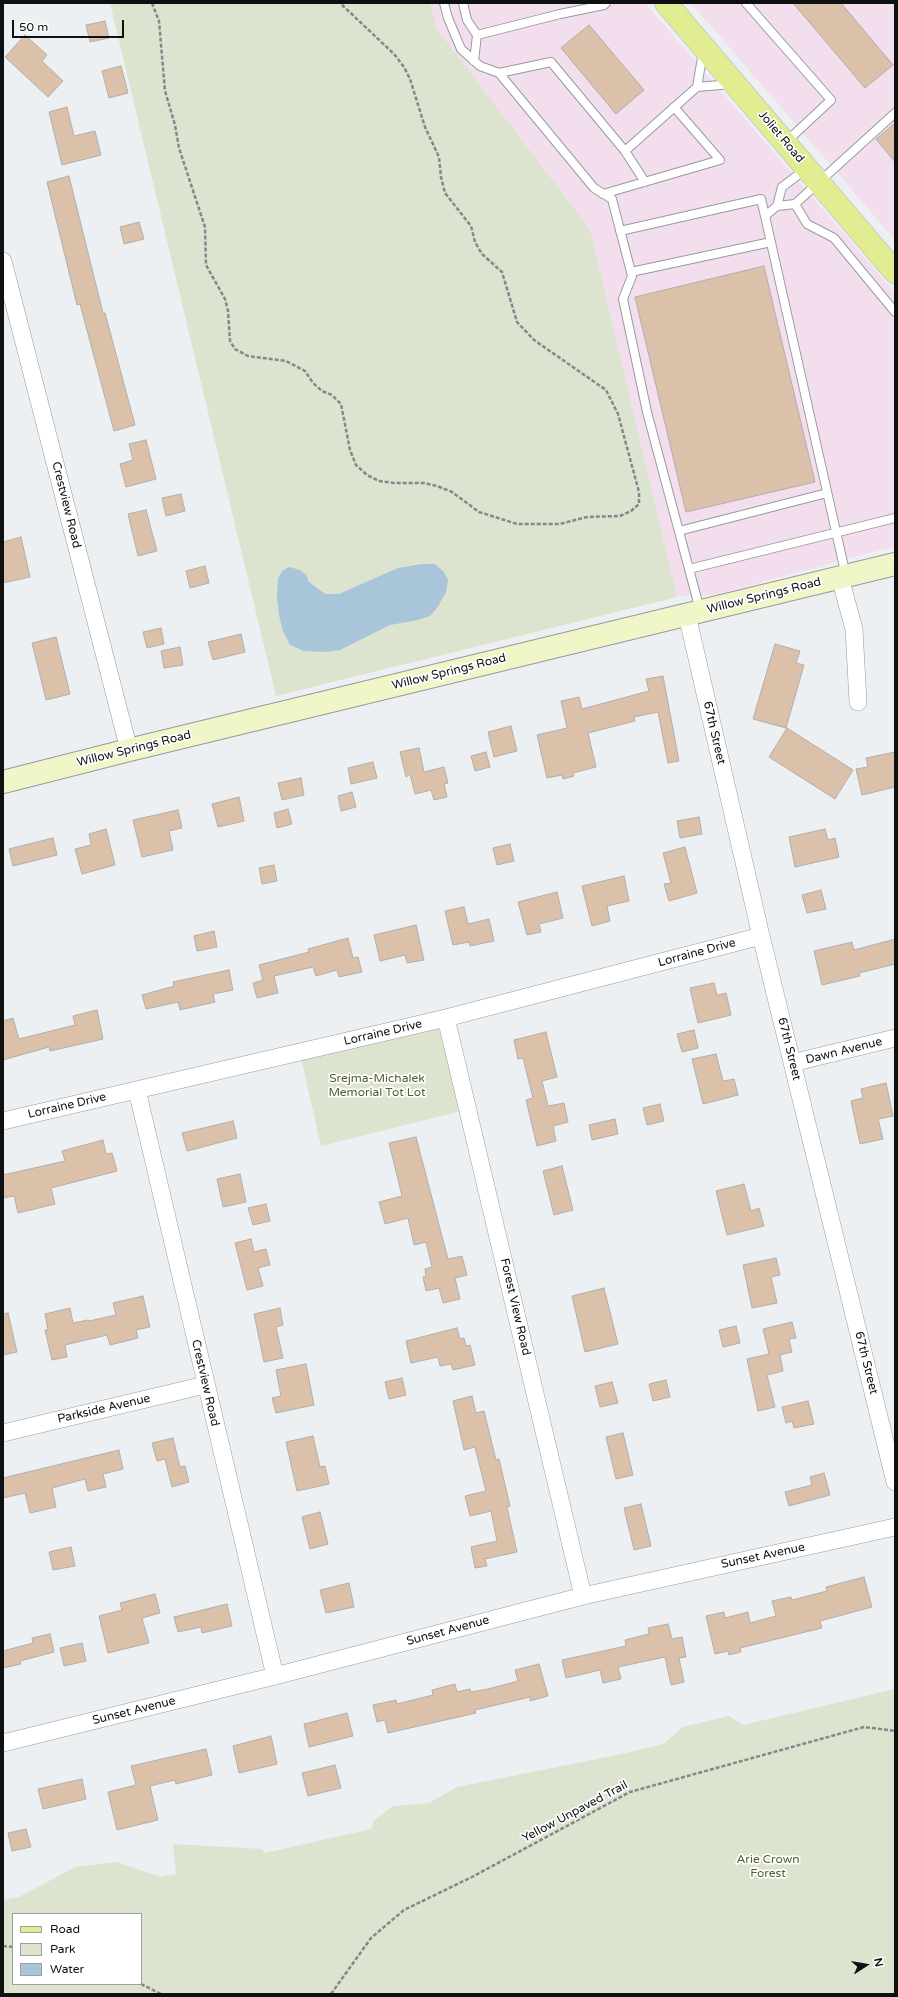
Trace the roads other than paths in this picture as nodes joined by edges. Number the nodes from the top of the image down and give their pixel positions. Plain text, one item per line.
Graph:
1 (444, 3) edge
2 (463, 3) edge
3 (606, 3) edge
4 (667, 3) edge
5 (746, 3) edge
6 (477, 35) junction
7 (704, 48) junction
8 (474, 61) junction
9 (499, 72) junction
10 (734, 83) junction
11 (697, 87) junction
12 (674, 107) junction
13 (895, 113) edge
14 (785, 143) junction
15 (624, 151) junction
16 (813, 175) junction
17 (645, 182) junction
18 (603, 194) junction
19 (795, 204) junction
20 (777, 206) junction
21 (765, 216) junction
22 (620, 231) junction
23 (771, 242) junction
24 (3, 261) edge
25 (631, 272) junction
26 (895, 272) edge
27 (895, 312) edge
28 (827, 493) junction
29 (895, 518) edge
30 (679, 531) junction
31 (837, 534) junction
32 (895, 564) edge
33 (689, 569) junction
34 (843, 577) junction
35 (694, 613) junction
36 (858, 702) dead end
37 (129, 750) junction
38 (3, 782) edge
39 (761, 936) junction
40 (446, 1018) junction
41 (895, 1038) edge
42 (792, 1063) junction
43 (137, 1090) junction
44 (3, 1121) edge
45 (205, 1385) junction
46 (3, 1433) edge
47 (895, 1482) edge
48 (895, 1527) edge
49 (583, 1596) junction
50 (275, 1676) junction
51 (3, 1743) edge

1 - 8 lane
2 - 6 lane
3 - 6 lane
4 - 7 main road, Joliet Road
5 - 14 lane
6 - 8 lane
7 - 10 main road, Joliet Road
7 - 11 lane
8 - 9 lane
9 - 15 lane
9 - 18 lane
10 - 11 lane
10 - 14 main road, Joliet Road
11 - 12 lane
12 - 15 lane
12 - 17 lane
13 - 16 lane
14 - 16 main road, Joliet Road
15 - 17 lane
16 - 19 lane
16 - 20 lane
16 - 26 main road, Joliet Road
17 - 18 lane
18 - 22 lane
19 - 20 lane
19 - 27 lane
20 - 21 lane
21 - 22 lane
21 - 23 lane
22 - 25 lane
23 - 25 lane
23 - 28 lane
24 - 37 street, Crestview Road
25 - 30 lane
28 - 30 lane
28 - 31 lane
29 - 31 lane
30 - 33 lane
31 - 33 lane
31 - 34 lane
32 - 34 main road, Willow Springs Road
33 - 35 lane
34 - 35 main road, Willow Springs Road
34 - 36 street
35 - 37 main road, Willow Springs Road
35 - 39 street, 67th Street
37 - 38 main road, Willow Springs Road
39 - 40 street, Lorraine Drive
39 - 42 street, 67th Street
40 - 43 street, Lorraine Drive
40 - 49 street, Forest View Road
41 - 42 street, Dawn Avenue
42 - 47 street, 67th Street
43 - 44 street, Lorraine Drive
43 - 45 street, Crestview Road
45 - 46 street, Parkside Avenue
45 - 50 street, Crestview Road
48 - 49 street, Sunset Avenue
49 - 50 street, Sunset Avenue
50 - 51 street, Sunset Avenue

